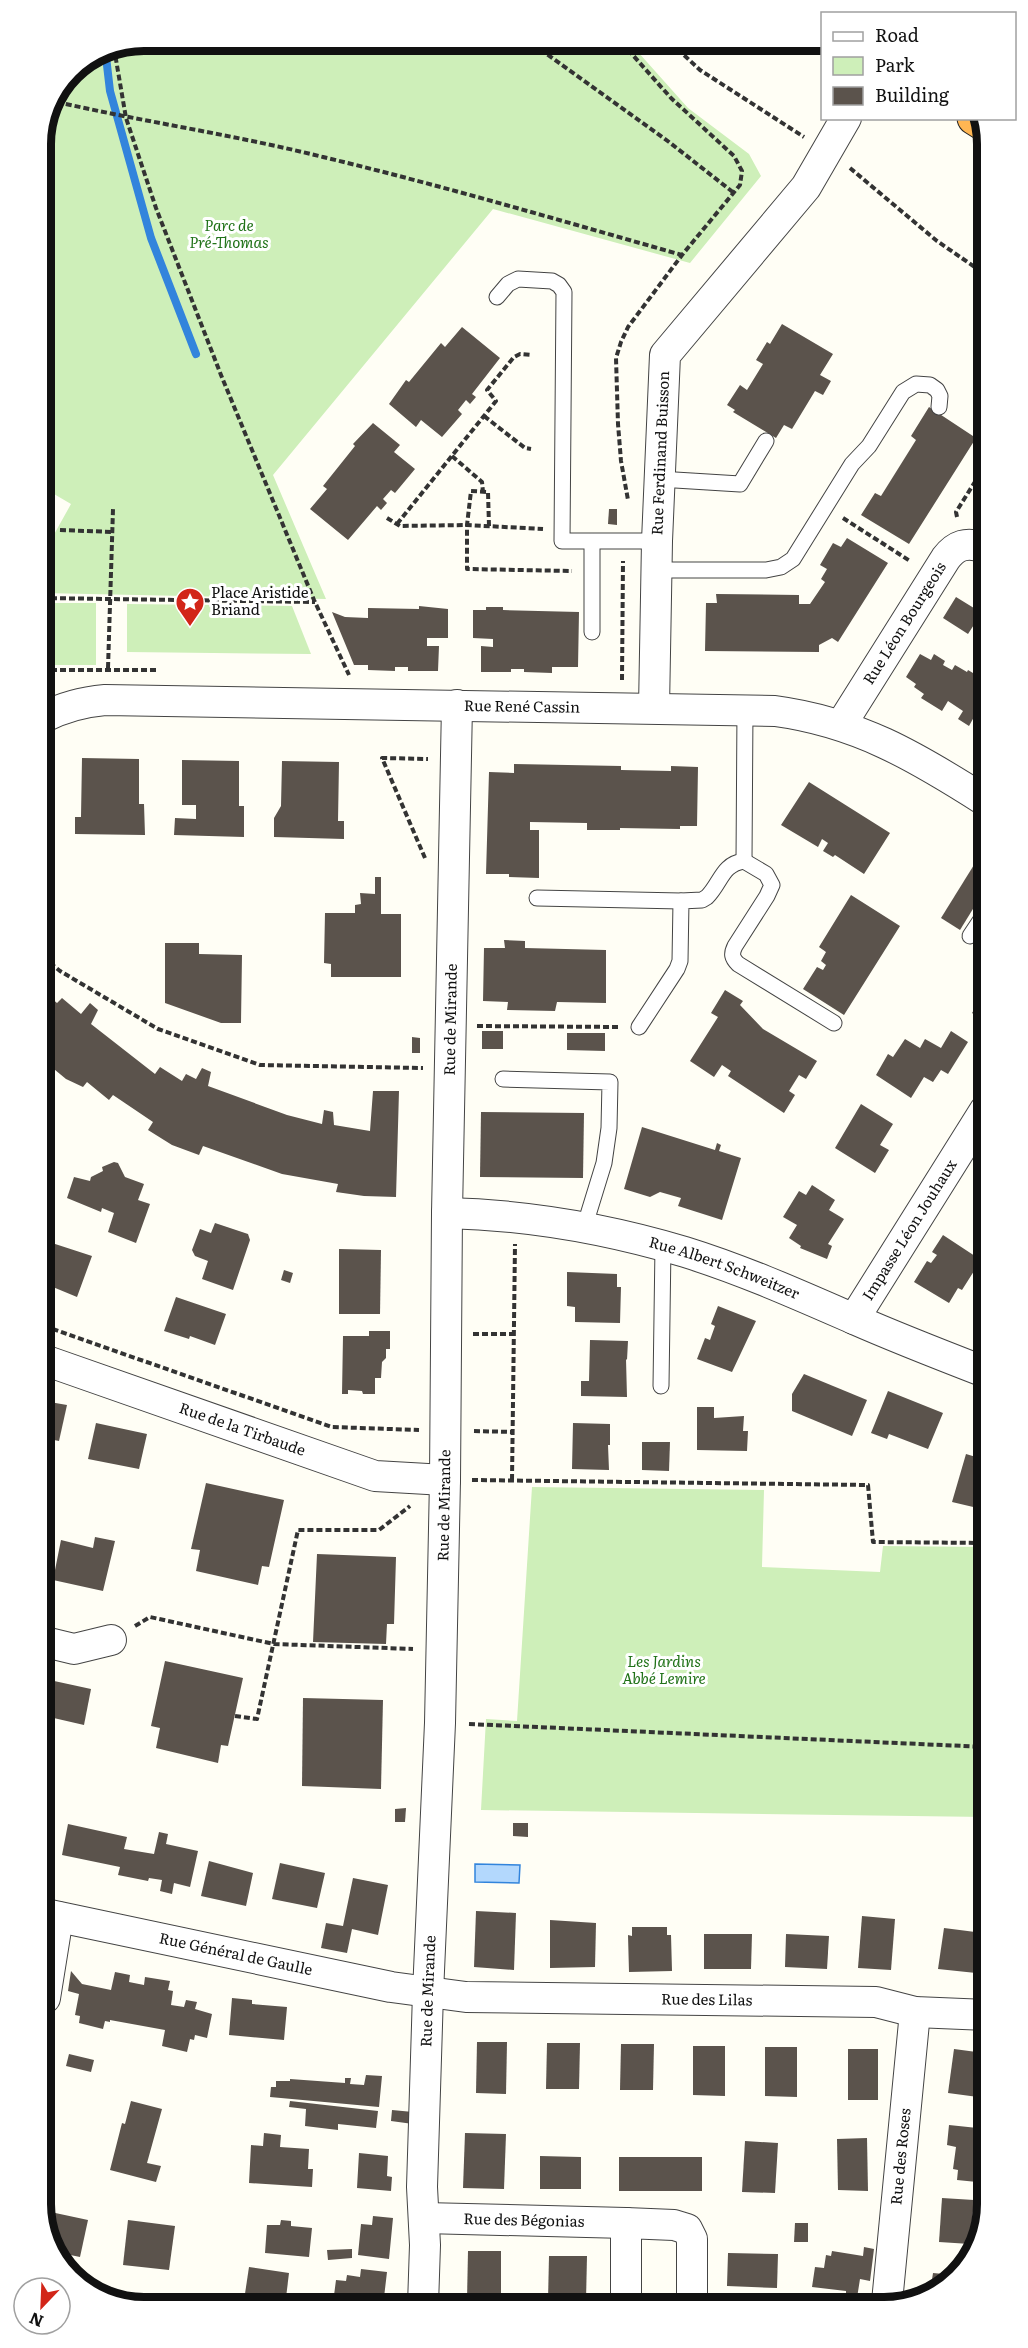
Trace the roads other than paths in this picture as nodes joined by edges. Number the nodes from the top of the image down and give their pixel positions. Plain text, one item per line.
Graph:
1 (845, 120) edge
2 (497, 297) dead end
3 (939, 407) dead end
4 (766, 441) dead end
5 (659, 479) junction
6 (657, 541) junction
7 (592, 542) junction
8 (972, 546) edge
9 (656, 570) junction
10 (592, 632) dead end
11 (457, 705) junction
12 (654, 708) junction
13 (745, 709) junction
14 (51, 713) edge
15 (841, 725) junction
16 (977, 795) edge
17 (744, 861) junction
18 (537, 898) dead end
19 (681, 901) junction
20 (977, 926) edge
21 (970, 936) dead end
22 (834, 1023) dead end
23 (639, 1027) road end
24 (503, 1079) dead end
25 (977, 1123) edge
26 (447, 1213) junction
27 (584, 1228) junction
28 (663, 1246) junction
29 (854, 1319) junction
30 (51, 1362) edge
31 (977, 1369) edge
32 (661, 1386) dead end
33 (446, 1480) junction
34 (111, 1640) road end
35 (51, 1643) edge
36 (51, 1916) edge
37 (428, 1993) junction
38 (915, 2012) junction
39 (977, 2015) edge
40 (424, 2218) junction
41 (626, 2223) junction
42 (423, 2297) edge
43 (626, 2297) edge
44 (692, 2297) edge
45 (888, 2297) edge

1 - 5 street, Rue Ferdinand Buisson
2 - 7 lane
3 - 9 lane
4 - 5 lane
5 - 6 street, Rue Ferdinand Buisson
6 - 7 lane
6 - 9 street, Rue Ferdinand Buisson
7 - 10 lane
8 - 15 street, Rue Léon Bourgeois
9 - 12 street, Rue Ferdinand Buisson
11 - 12 street, Rue René Cassin
11 - 14 street, Rue René Cassin
11 - 26 street, Rue de Mirande
12 - 13 street, Rue René Cassin
13 - 15 street, Rue René Cassin
13 - 17 lane
15 - 16 street, Rue René Cassin
17 - 19 lane
17 - 22 lane
18 - 19 lane
19 - 23 lane
20 - 21 lane
24 - 27 lane
25 - 29 street, Impasse Léon Jouhaux
26 - 27 street, Rue Albert Schweitzer
26 - 33 street, Rue de Mirande
27 - 28 street, Rue Albert Schweitzer
28 - 29 street, Rue Albert Schweitzer
28 - 32 lane
29 - 31 street, Rue Albert Schweitzer
30 - 33 street, Rue de la Tirbaude
33 - 37 street, Rue de Mirande
34 - 35 street
36 - 37 street, Rue Général de Gaulle
37 - 38 street, Rue des Lilas
37 - 40 street, Rue de Mirande
38 - 39 street, Rue des Lilas
38 - 45 street, Rue des Roses
40 - 41 street, Rue des Bégonias
40 - 42 street, Rue de Mirande
41 - 43 street
41 - 44 street, Rue des Bégonias

